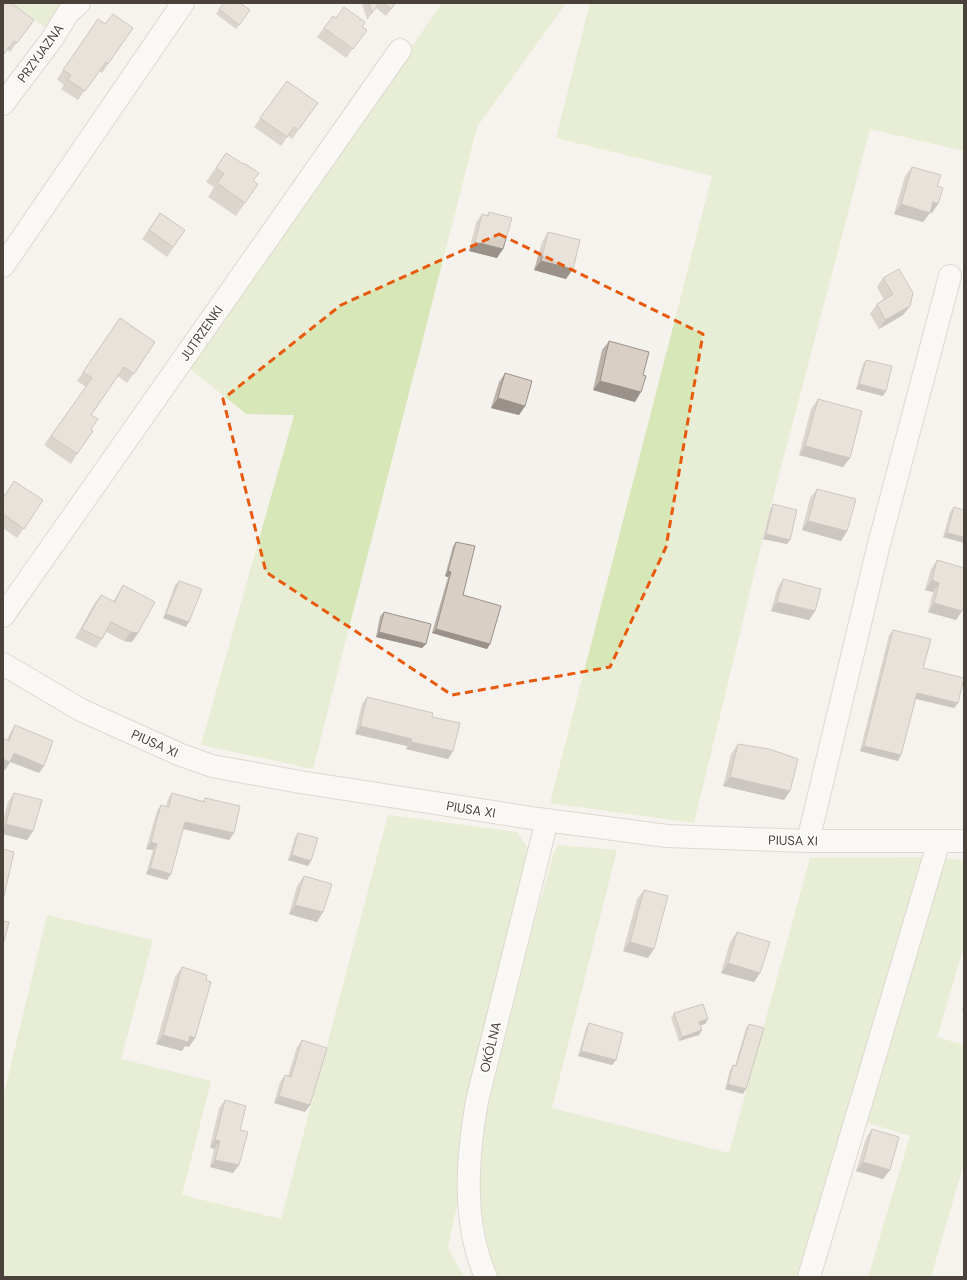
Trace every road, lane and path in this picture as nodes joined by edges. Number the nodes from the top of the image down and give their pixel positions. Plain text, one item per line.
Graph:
1 (79, 3) edge
2 (183, 3) edge
3 (400, 50) dead end
4 (3, 104) edge
5 (3, 266) edge
6 (950, 276) dead end
7 (950, 316) dead end
8 (3, 616) edge
9 (3, 664) edge
10 (548, 820) junction
11 (816, 841) junction
12 (939, 841) junction
13 (964, 841) edge
14 (486, 1277) edge
15 (809, 1277) edge

1 - 4 street, PRZYJAZNA
2 - 5 street
3 - 8 street, JUTRZENKI
6 - 11 street
7 - 11 street
9 - 10 street, PIUSA XI
10 - 11 street, PIUSA XI
10 - 14 street, OKÓLNA
11 - 12 street, PIUSA XI
12 - 13 street, PIUSA XI
12 - 15 street

